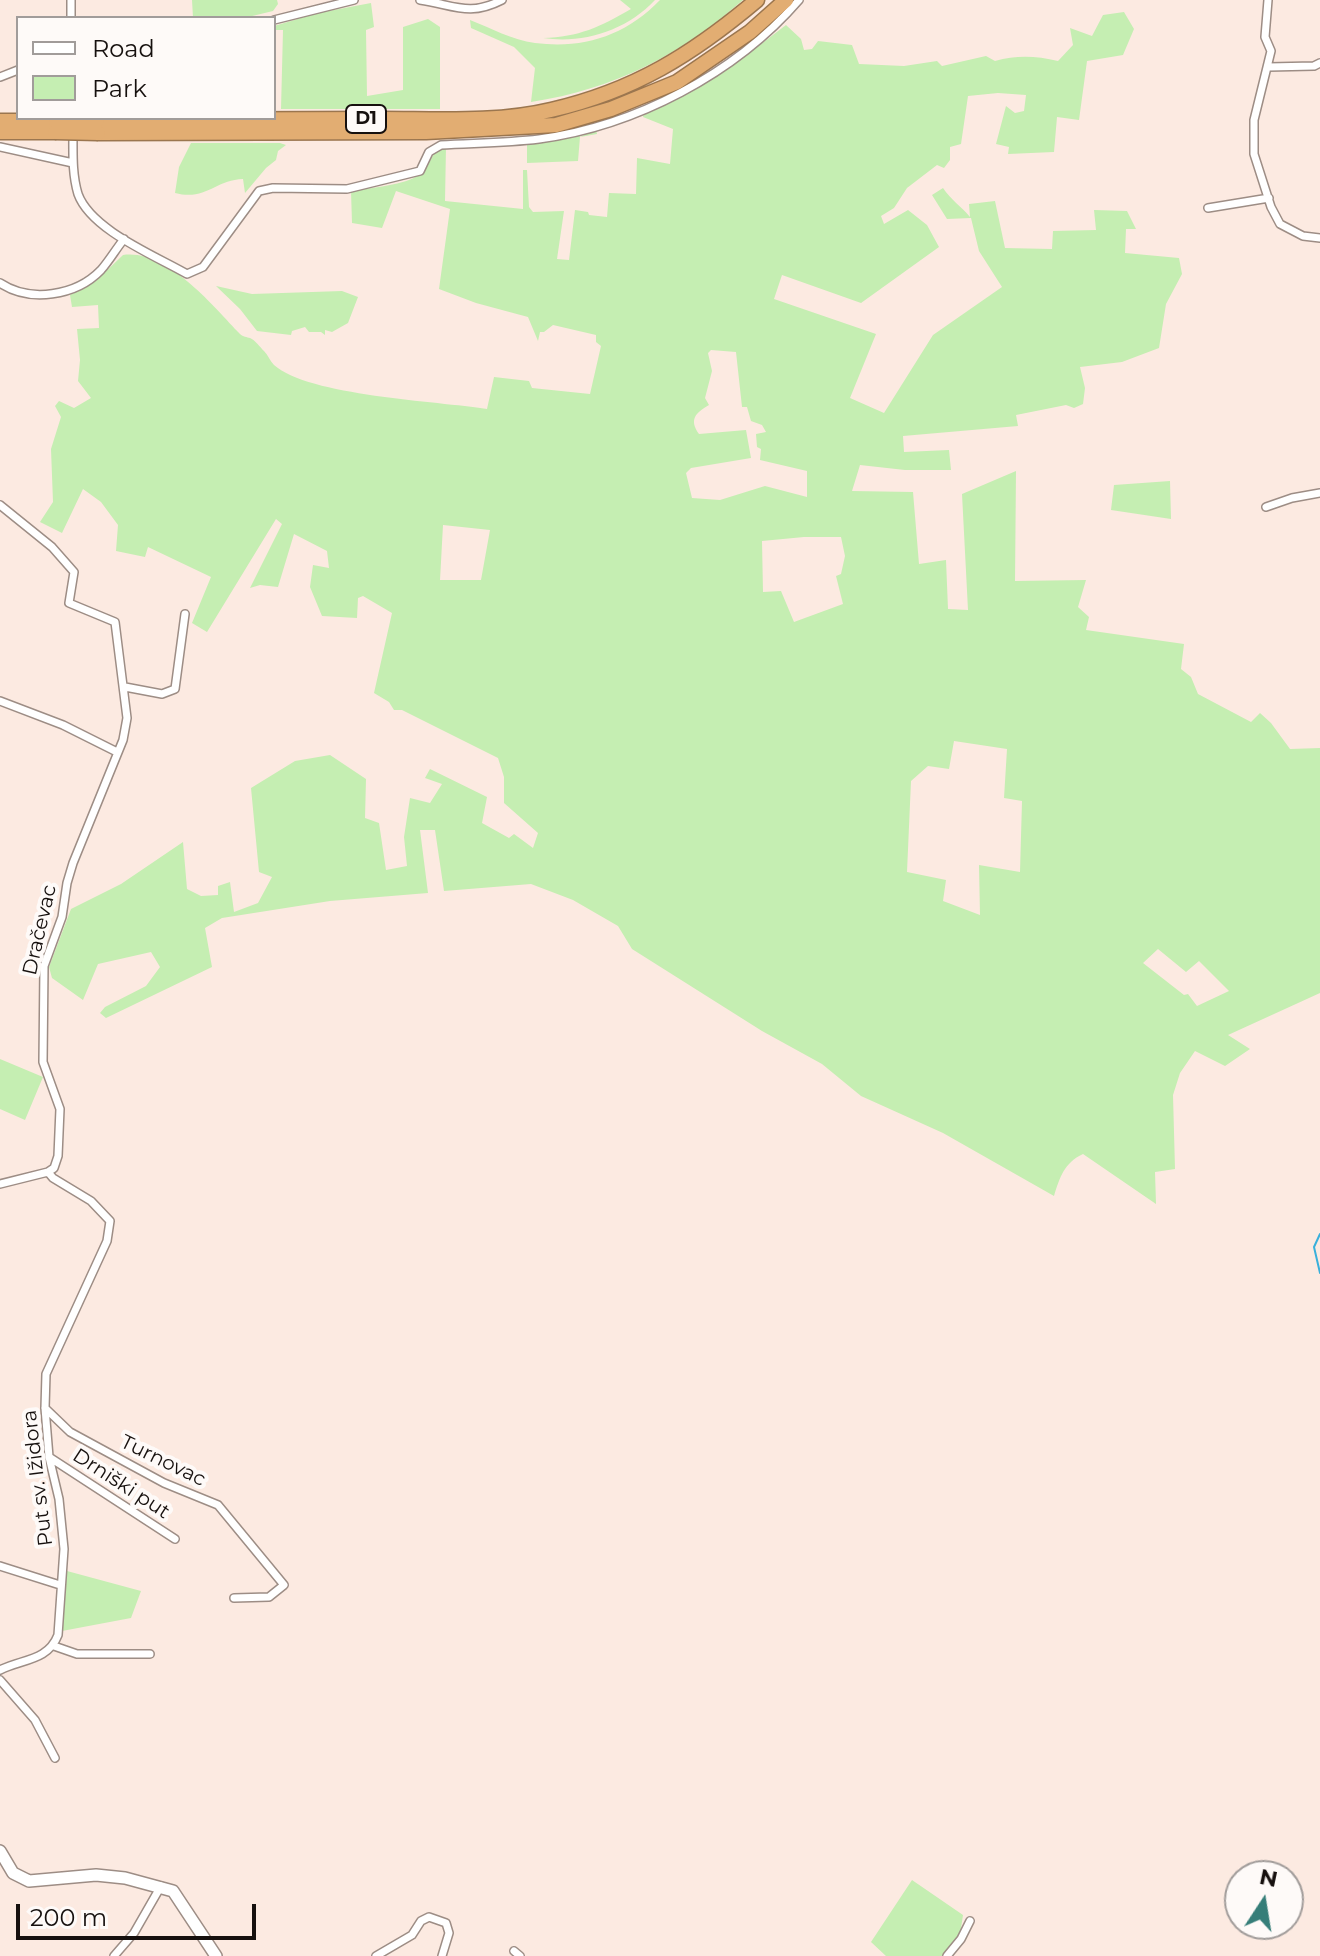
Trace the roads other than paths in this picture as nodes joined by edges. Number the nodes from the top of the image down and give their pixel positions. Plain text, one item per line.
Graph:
1 (354, 0) edge
2 (420, 0) edge
3 (502, 0) edge
4 (757, 0) edge
5 (786, 0) edge
6 (799, 0) edge
7 (1268, 0) edge
8 (276, 20) edge
9 (1320, 63) edge
10 (1269, 67) junction
11 (72, 120) edge
12 (0, 121) edge
13 (55, 126) junction
14 (98, 126) junction
15 (0, 132) edge
16 (426, 132) junction
17 (261, 133) junction
18 (294, 143) dead end
19 (379, 143) dead end
20 (0, 147) edge
21 (73, 163) junction
22 (1269, 198) junction
23 (1208, 208) dead end
24 (1320, 238) edge
25 (124, 239) junction
26 (0, 283) edge
27 (1320, 493) edge
28 (0, 505) edge
29 (1266, 507) dead end
30 (185, 614) dead end
31 (125, 687) junction
32 (0, 701) edge
33 (117, 752) junction
34 (51, 1170) junction
35 (0, 1184) edge
36 (45, 1408) junction
37 (49, 1457) junction
38 (175, 1539) dead end
39 (0, 1566) edge
40 (60, 1585) junction
41 (234, 1598) dead end
42 (54, 1646) junction
43 (150, 1654) dead end
44 (0, 1670) edge
45 (0, 1680) edge
46 (55, 1758) dead end
47 (0, 1851) edge
48 (161, 1886) junction
49 (970, 1921) dead end
50 (114, 1956) edge
51 (216, 1956) edge
52 (376, 1956) edge
53 (442, 1956) edge
54 (947, 1956) edge

1 - 8 street
2 - 3 street
4 - 14 highway, D1
5 - 16 highway, D1
6 - 25 street
7 - 10 street
9 - 10 street
10 - 22 street
11 - 21 street
12 - 13 highway, D1
13 - 14 highway, D1, bridge
13 - 15 highway, D1
14 - 17 highway, D1
16 - 17 highway, D1
16 - 19 highway
17 - 18 highway
20 - 21 street
21 - 25 street
22 - 23 street
22 - 24 street
25 - 26 street
27 - 29 street
28 - 31 street, Dračevac
30 - 31 street
31 - 33 street, Dračevac
32 - 33 street
33 - 34 street, Dračevac
34 - 35 street
34 - 36 street, Put sv. Ižidora
36 - 37 street, Put sv. Ižidora
36 - 41 street, Turnovac
37 - 38 street, Drniški put
37 - 40 street, Put sv. Ižidora
39 - 40 street, Put sv. Ižidora
40 - 42 street, Put sv. Ižidora
42 - 43 street
42 - 44 street
45 - 46 street
47 - 48 street
48 - 50 street
48 - 51 street
49 - 54 street
52 - 53 street

